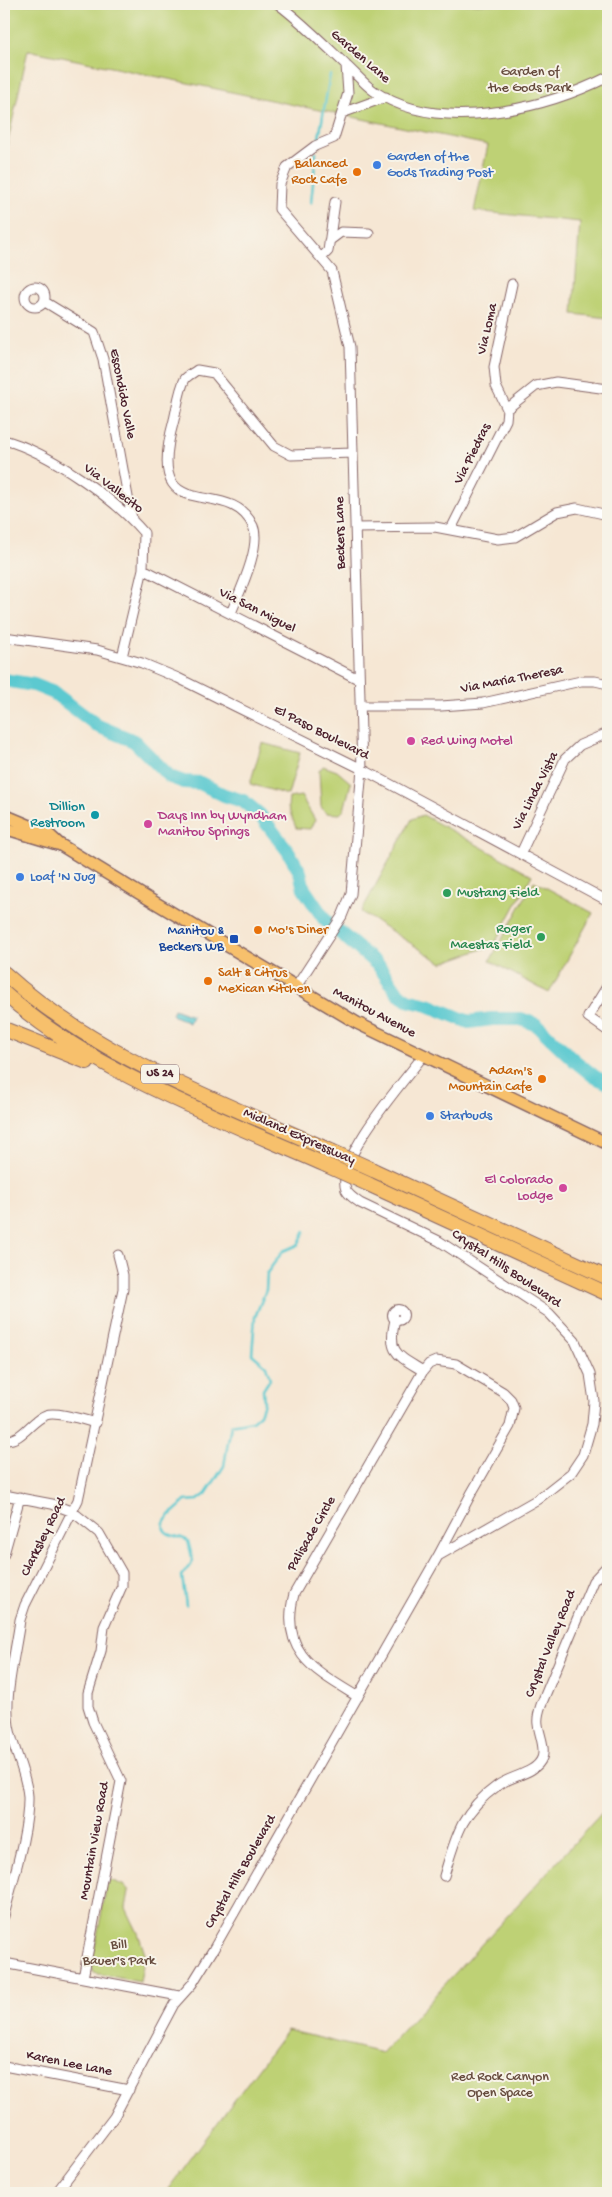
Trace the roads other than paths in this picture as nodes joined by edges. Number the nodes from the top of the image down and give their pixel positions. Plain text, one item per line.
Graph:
1 (278, 4) edge
2 (346, 65) junction
3 (608, 77) edge
4 (386, 97) junction
5 (342, 113) junction
6 (335, 202) dead end
7 (369, 233) dead end
8 (329, 241) junction
9 (322, 257) junction
10 (512, 284) dead end
11 (45, 302) dead end
12 (608, 388) edge
13 (507, 409) junction
14 (4, 440) edge
15 (353, 453) junction
16 (608, 515) edge
17 (132, 519) junction
18 (355, 528) junction
19 (451, 529) junction
20 (143, 569) junction
21 (231, 613) junction
22 (4, 637) edge
23 (122, 657) junction
24 (358, 679) junction
25 (608, 684) edge
26 (360, 706) junction
27 (608, 733) edge
28 (362, 769) junction
29 (4, 818) edge
30 (521, 853) junction
31 (608, 901) edge
32 (4, 973) edge
33 (608, 985) edge
34 (296, 987) junction
35 (4, 993) edge
36 (4, 1029) edge
37 (608, 1031) edge
38 (423, 1056) junction
39 (206, 1112) junction
40 (608, 1144) edge
41 (118, 1256) dead end
42 (608, 1278) edge
43 (608, 1294) edge
44 (395, 1320) dead end
45 (422, 1371) junction
46 (96, 1422) junction
47 (4, 1440) edge
48 (4, 1495) edge
49 (20, 1497) junction
50 (73, 1512) junction
51 (4, 1554) edge
52 (438, 1556) junction
53 (608, 1565) edge
54 (358, 1697) junction
55 (444, 1876) dead end
56 (4, 1916) edge
57 (4, 1963) edge
58 (83, 1978) junction
59 (179, 1996) junction
60 (4, 2066) edge
61 (129, 2090) junction
62 (56, 2193) edge

1 - 2 street, Garden Lane
2 - 4 street, Garden Lane
2 - 5 street, Beckers Lane
3 - 4 street, Garden Lane
4 - 5 street
5 - 9 street, Beckers Lane
6 - 8 street
7 - 8 street
8 - 9 street
9 - 15 street, Beckers Lane
10 - 13 street, Via Loma
11 - 17 street, Escondido Valle
12 - 13 street
13 - 19 street, Via Piedras
14 - 17 street, Via Vallecito
15 - 18 street, Beckers Lane
15 - 21 street
16 - 19 street
17 - 20 street, Via Vallecito
18 - 19 street
18 - 24 street, Beckers Lane
20 - 21 street, Via San Miguel
20 - 23 street, Via Vallecito
21 - 24 street, Via San Miguel
22 - 23 street, El Paso Boulevard
23 - 28 street, El Paso Boulevard
24 - 26 street, Beckers Lane
25 - 26 street, Via Maria Theresa
26 - 28 street, Beckers Lane
27 - 30 street, Via Linda Vista
28 - 30 street, El Paso Boulevard
28 - 34 street, Beckers Lane
29 - 34 main road, Manitou Avenue
30 - 31 street, El Paso Boulevard
32 - 42 highway, Midland Expressway / US 24, bridge
33 - 37 street
34 - 38 main road, Manitou Avenue
35 - 39 highway, Midland Expressway / US 24
36 - 39 highway
38 - 40 main road, Manitou Avenue
38 - 52 street, Crystal Hills Boulevard
39 - 43 highway, Midland Expressway / US 24, bridge
41 - 46 street, Clarksley Road
44 - 45 street
45 - 52 street, Crystal Hills Boulevard
45 - 54 street, Palisade Circle
46 - 47 street
46 - 50 street, Clarksley Road
48 - 49 street, Mountain View Road
49 - 50 street, Mountain View Road
49 - 51 street
50 - 56 street, Clarksley Road
50 - 58 street, Mountain View Road
52 - 54 street, Crystal Hills Boulevard
53 - 55 street, Crystal Valley Road
54 - 59 street, Crystal Hills Boulevard
57 - 58 street
58 - 59 street
59 - 61 street, Crystal Hills Boulevard
60 - 61 street, Karen Lee Lane
61 - 62 street, Crystal Hills Boulevard

